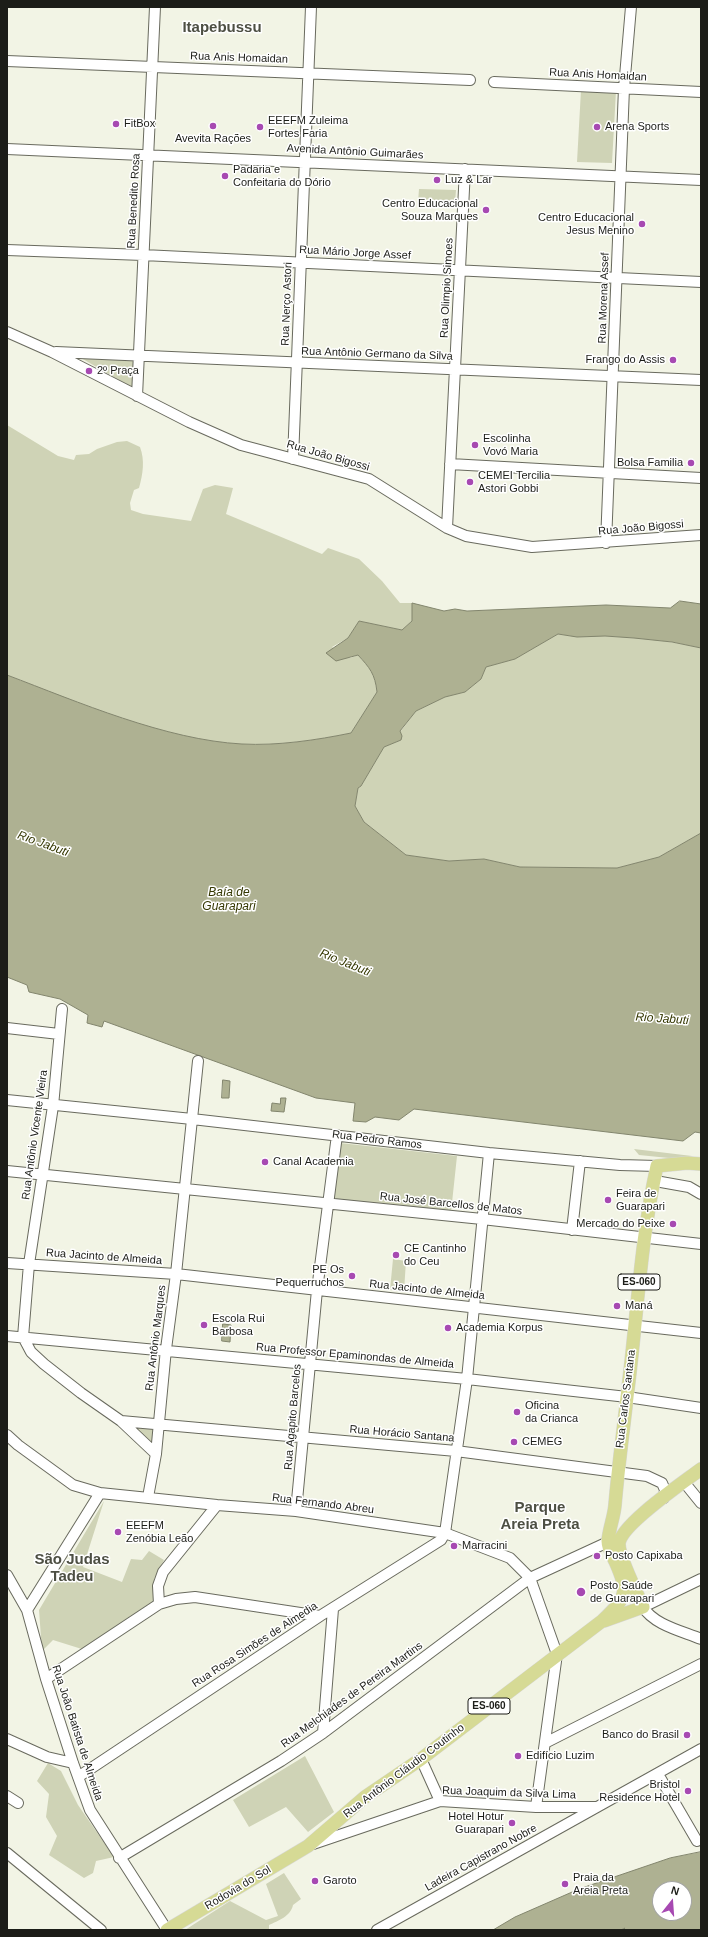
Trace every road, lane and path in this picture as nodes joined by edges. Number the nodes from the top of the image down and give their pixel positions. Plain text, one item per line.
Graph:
1 (155, 7) edge
2 (311, 7) edge
3 (630, 7) edge
4 (7, 61) edge
5 (152, 66) junction
6 (309, 73) junction
7 (470, 80) dead end
8 (494, 82) dead end
9 (624, 88) junction
10 (701, 92) edge
11 (7, 149) edge
12 (148, 155) junction
13 (305, 162) junction
14 (465, 169) junction
15 (621, 176) junction
16 (701, 180) edge
17 (7, 250) edge
18 (143, 254) junction
19 (301, 263) junction
20 (460, 270) junction
21 (616, 278) junction
22 (701, 282) edge
23 (7, 332) edge
24 (52, 352) junction
25 (139, 355) junction
26 (296, 362) junction
27 (455, 369) junction
28 (613, 376) junction
29 (701, 380) edge
30 (137, 396) junction
31 (292, 459) junction
32 (450, 464) junction
33 (609, 473) junction
34 (701, 478) edge
35 (447, 528) junction
36 (701, 535) edge
37 (606, 543) junction
38 (62, 1009) dead end
39 (7, 1028) edge
40 (59, 1034) junction
41 (198, 1062) dead end
42 (7, 1100) edge
43 (53, 1106) junction
44 (192, 1119) junction
45 (337, 1135) junction
46 (489, 1153) junction
47 (580, 1161) junction
48 (701, 1164) edge
49 (657, 1166) junction
50 (7, 1171) edge
51 (42, 1175) junction
52 (662, 1182) dead end
53 (184, 1190) junction
54 (701, 1194) edge
55 (329, 1204) junction
56 (482, 1219) junction
57 (572, 1230) junction
58 (644, 1237) junction
59 (701, 1244) edge
60 (7, 1263) edge
61 (29, 1264) junction
62 (176, 1274) junction
63 (317, 1290) junction
64 (475, 1308) junction
65 (635, 1326) junction
66 (701, 1333) edge
67 (7, 1336) edge
68 (23, 1337) junction
69 (166, 1349) junction
70 (309, 1365) junction
71 (467, 1379) junction
72 (627, 1397) junction
73 (701, 1408) edge
74 (121, 1421) junction
75 (158, 1424) junction
76 (7, 1435) edge
77 (304, 1437) junction
78 (456, 1451) junction
79 (156, 1454) junction
80 (701, 1469) edge
81 (617, 1473) junction
82 (684, 1482) junction
83 (100, 1493) junction
84 (148, 1497) junction
85 (664, 1498) junction
86 (701, 1503) edge
87 (217, 1505) junction
88 (296, 1511) junction
89 (614, 1514) junction
90 (635, 1520) junction
91 (445, 1533) junction
92 (608, 1542) junction
93 (7, 1575) edge
94 (530, 1578) junction
95 (701, 1579) edge
96 (159, 1604) junction
97 (643, 1607) junction
98 (333, 1609) junction
99 (27, 1610) junction
100 (320, 1616) junction
101 (602, 1621) junction
102 (701, 1639) edge
103 (558, 1654) junction
104 (701, 1664) edge
105 (46, 1679) junction
106 (323, 1733) junction
107 (7, 1739) edge
108 (545, 1743) junction
109 (701, 1750) edge
110 (421, 1759) junction
111 (73, 1763) junction
112 (658, 1774) junction
113 (78, 1777) junction
114 (7, 1796) edge
115 (440, 1801) junction
116 (18, 1803) dead end
117 (536, 1807) junction
118 (598, 1807) junction
119 (697, 1841) dead end
120 (308, 1846) junction
121 (7, 1853) edge
122 (120, 1858) junction
123 (101, 1930) edge
124 (167, 1930) edge
125 (376, 1930) edge

1 - 5 street, Rua Benedito Rosa
2 - 6 street, Rua Nerço Astori
3 - 9 street, Rua Morena Assef
4 - 5 street, Rua Anis Homaidan
5 - 6 street, Rua Anis Homaidan
5 - 12 street, Rua Benedito Rosa
6 - 7 street, Rua Anis Homaidan
6 - 13 street, Rua Nerço Astori
8 - 9 street, Rua Anis Homaidan
9 - 10 street, Rua Anis Homaidan
9 - 15 street, Rua Morena Assef
11 - 12 street, Avenida Antônio Guimarães
12 - 13 street, Avenida Antônio Guimarães
12 - 18 street, Rua Benedito Rosa
13 - 14 street, Avenida Antônio Guimarães
13 - 19 street, Rua Nerço Astori
14 - 15 street, Avenida Antônio Guimarães
14 - 20 street, Rua Olimpio Simoes
15 - 16 street, Avenida Antônio Guimarães
15 - 21 street, Rua Morena Assef
17 - 18 street, Rua Mário Jorge Assef
18 - 19 street, Rua Mário Jorge Assef
18 - 25 street, Rua Benedito Rosa
19 - 20 street, Rua Mário Jorge Assef
19 - 26 street, Rua Nerço Astori
20 - 21 street, Rua Mário Jorge Assef
20 - 27 street, Rua Olimpio Simoes
21 - 22 street, Rua Mário Jorge Assef
21 - 28 street, Rua Morena Assef
23 - 24 street, Rua João Bigossi
24 - 25 street, Rua Antônio Germano da Silva
24 - 30 street, Rua João Bigossi
25 - 26 street, Rua Antônio Germano da Silva
25 - 30 street, Rua Benedito Rosa
26 - 27 street, Rua Antônio Germano da Silva
26 - 31 street, Rua Nerço Astori
27 - 28 street, Rua Antônio Germano da Silva
27 - 32 street, Rua Olimpio Simoes
28 - 29 street, Rua Antônio Germano da Silva
28 - 33 street, Rua Morena Assef
30 - 31 street, Rua João Bigossi
31 - 35 street, Rua João Bigossi
32 - 33 street
32 - 35 street, Rua Olimpio Simoes
33 - 34 street
33 - 37 street, Rua Morena Assef
35 - 37 street, Rua João Bigossi
36 - 37 street, Rua João Bigossi
38 - 40 street, Rua Antônio Vicente Vieira
39 - 40 street
40 - 43 street, Rua Antônio Vicente Vieira
41 - 44 street, Rua Antônio Marques
42 - 43 street, Rua Pedro Ramos
43 - 44 street, Rua Pedro Ramos
43 - 51 street, Rua Antônio Vicente Vieira
44 - 45 street, Rua Pedro Ramos
44 - 53 street, Rua Antônio Marques
45 - 46 street, Rua Pedro Ramos
45 - 55 street, Rua Agapito Barcelos
46 - 47 street, Rua Pedro Ramos
46 - 56 street
47 - 49 street, Rua Pedro Ramos
47 - 57 street
48 - 49 main road, Rua Pedro Ramos
49 - 58 main road, Rua Carlos Santana / ES-060
50 - 51 street
51 - 53 street
51 - 61 street, Rua Antônio Vicente Vieira
52 - 54 street
53 - 55 street, Rua José Barcellos de Matos
53 - 62 street, Rua Antônio Marques
55 - 56 street, Rua José Barcellos de Matos
55 - 63 street, Rua Agapito Barcelos
56 - 57 street, Rua José Barcellos de Matos
56 - 64 street
57 - 58 street, Rua José Barcellos de Matos
58 - 59 street, Rua José Barcellos de Matos
58 - 65 main road, Rua Carlos Santana / ES-060
60 - 61 street, Rua Jacinto de Almeida
61 - 62 street, Rua Jacinto de Almeida
61 - 68 street, Rua Antônio Vicente Vieira
62 - 63 street, Rua Jacinto de Almeida
62 - 69 street, Rua Antônio Marques
63 - 64 street, Rua Jacinto de Almeida
63 - 70 street, Rua Agapito Barcelos
64 - 65 street, Rua Jacinto de Almeida
64 - 71 street
65 - 66 street, Rua Jacinto de Almeida
65 - 72 main road, Rua Carlos Santana / ES-060
67 - 68 street, Rua Professor Epaminondas de Almeida
68 - 69 street, Rua Professor Epaminondas de Almeida
68 - 74 street
69 - 70 street, Rua Professor Epaminondas de Almeida
69 - 75 street, Rua Antônio Marques
70 - 71 street, Rua Professor Epaminondas de Almeida
70 - 77 street, Rua Agapito Barcelos
71 - 72 street, Rua Professor Epaminondas de Almeida
71 - 78 street
72 - 73 street, Rua Professor Epaminondas de Almeida
72 - 81 main road, Rua Carlos Santana / ES-060
74 - 75 street, Rua Horácio Santana
74 - 79 street
75 - 77 street, Rua Horácio Santana
75 - 79 street, Rua Antônio Marques
76 - 83 street, Rua Fernando Abreu
77 - 78 street, Rua Horácio Santana
77 - 88 street, Rua Agapito Barcelos
78 - 81 street, Rua Horácio Santana
78 - 91 street
79 - 84 street, Rua Antônio Marques
80 - 82 main road
81 - 85 street, Rua Horácio Santana
81 - 89 main road, Rua Carlos Santana / ES-060
82 - 85 main road
82 - 86 street
83 - 84 street, Rua Fernando Abreu
83 - 99 street
84 - 87 street, Rua Fernando Abreu
85 - 90 main road
87 - 88 street, Rua Fernando Abreu
87 - 96 street
88 - 91 street, Rua Fernando Abreu
89 - 90 main road
89 - 92 main road, Rua Carlos Santana / ES-060
90 - 97 main road
91 - 94 street, Rua Fernando Abreu
91 - 98 street, Rua Rosa Simões de Almedia
92 - 94 street, Rua Melchiades de Pereira Martins
92 - 101 main road, ES-060
93 - 99 street, Rua João Batista de Almeida
94 - 103 street
94 - 106 street, Rua Melchiades de Pereira Martins
95 - 97 street
96 - 100 street
96 - 105 street
97 - 101 main road, ES-060
97 - 102 street
98 - 100 street, Rua Rosa Simões de Almedia
98 - 106 street
99 - 105 street, Rua João Batista de Almeida
100 - 113 street, Rua Rosa Simões de Almedia
101 - 103 main road, ES-060
103 - 108 street
103 - 110 main road, Rua Antônio Cláudio Coutinho / ES-060
104 - 108 street
105 - 111 street, Rua João Batista de Almeida
106 - 122 street, Rua Melchiades de Pereira Martins
107 - 111 street
108 - 117 street
109 - 112 street, Rua Joaquim da Silva Lima
110 - 115 street
110 - 120 main road, Rua Antônio Cláudio Coutinho / ES-060
111 - 113 street, Rua João Batista de Almeida
112 - 118 street, Rua Joaquim da Silva Lima
112 - 119 street
113 - 122 street, Rua João Batista de Almeida
114 - 116 street
115 - 117 street, Rua Joaquim da Silva Lima
115 - 120 street, Rua Joaquim da Silva Lima
117 - 118 street, Rua Joaquim da Silva Lima
118 - 125 street, Ladeira Capistrano Nobre
120 - 124 main road, Rodovia do Sol / ES-060
121 - 123 street
122 - 124 street, Rua João Batista de Almeida

